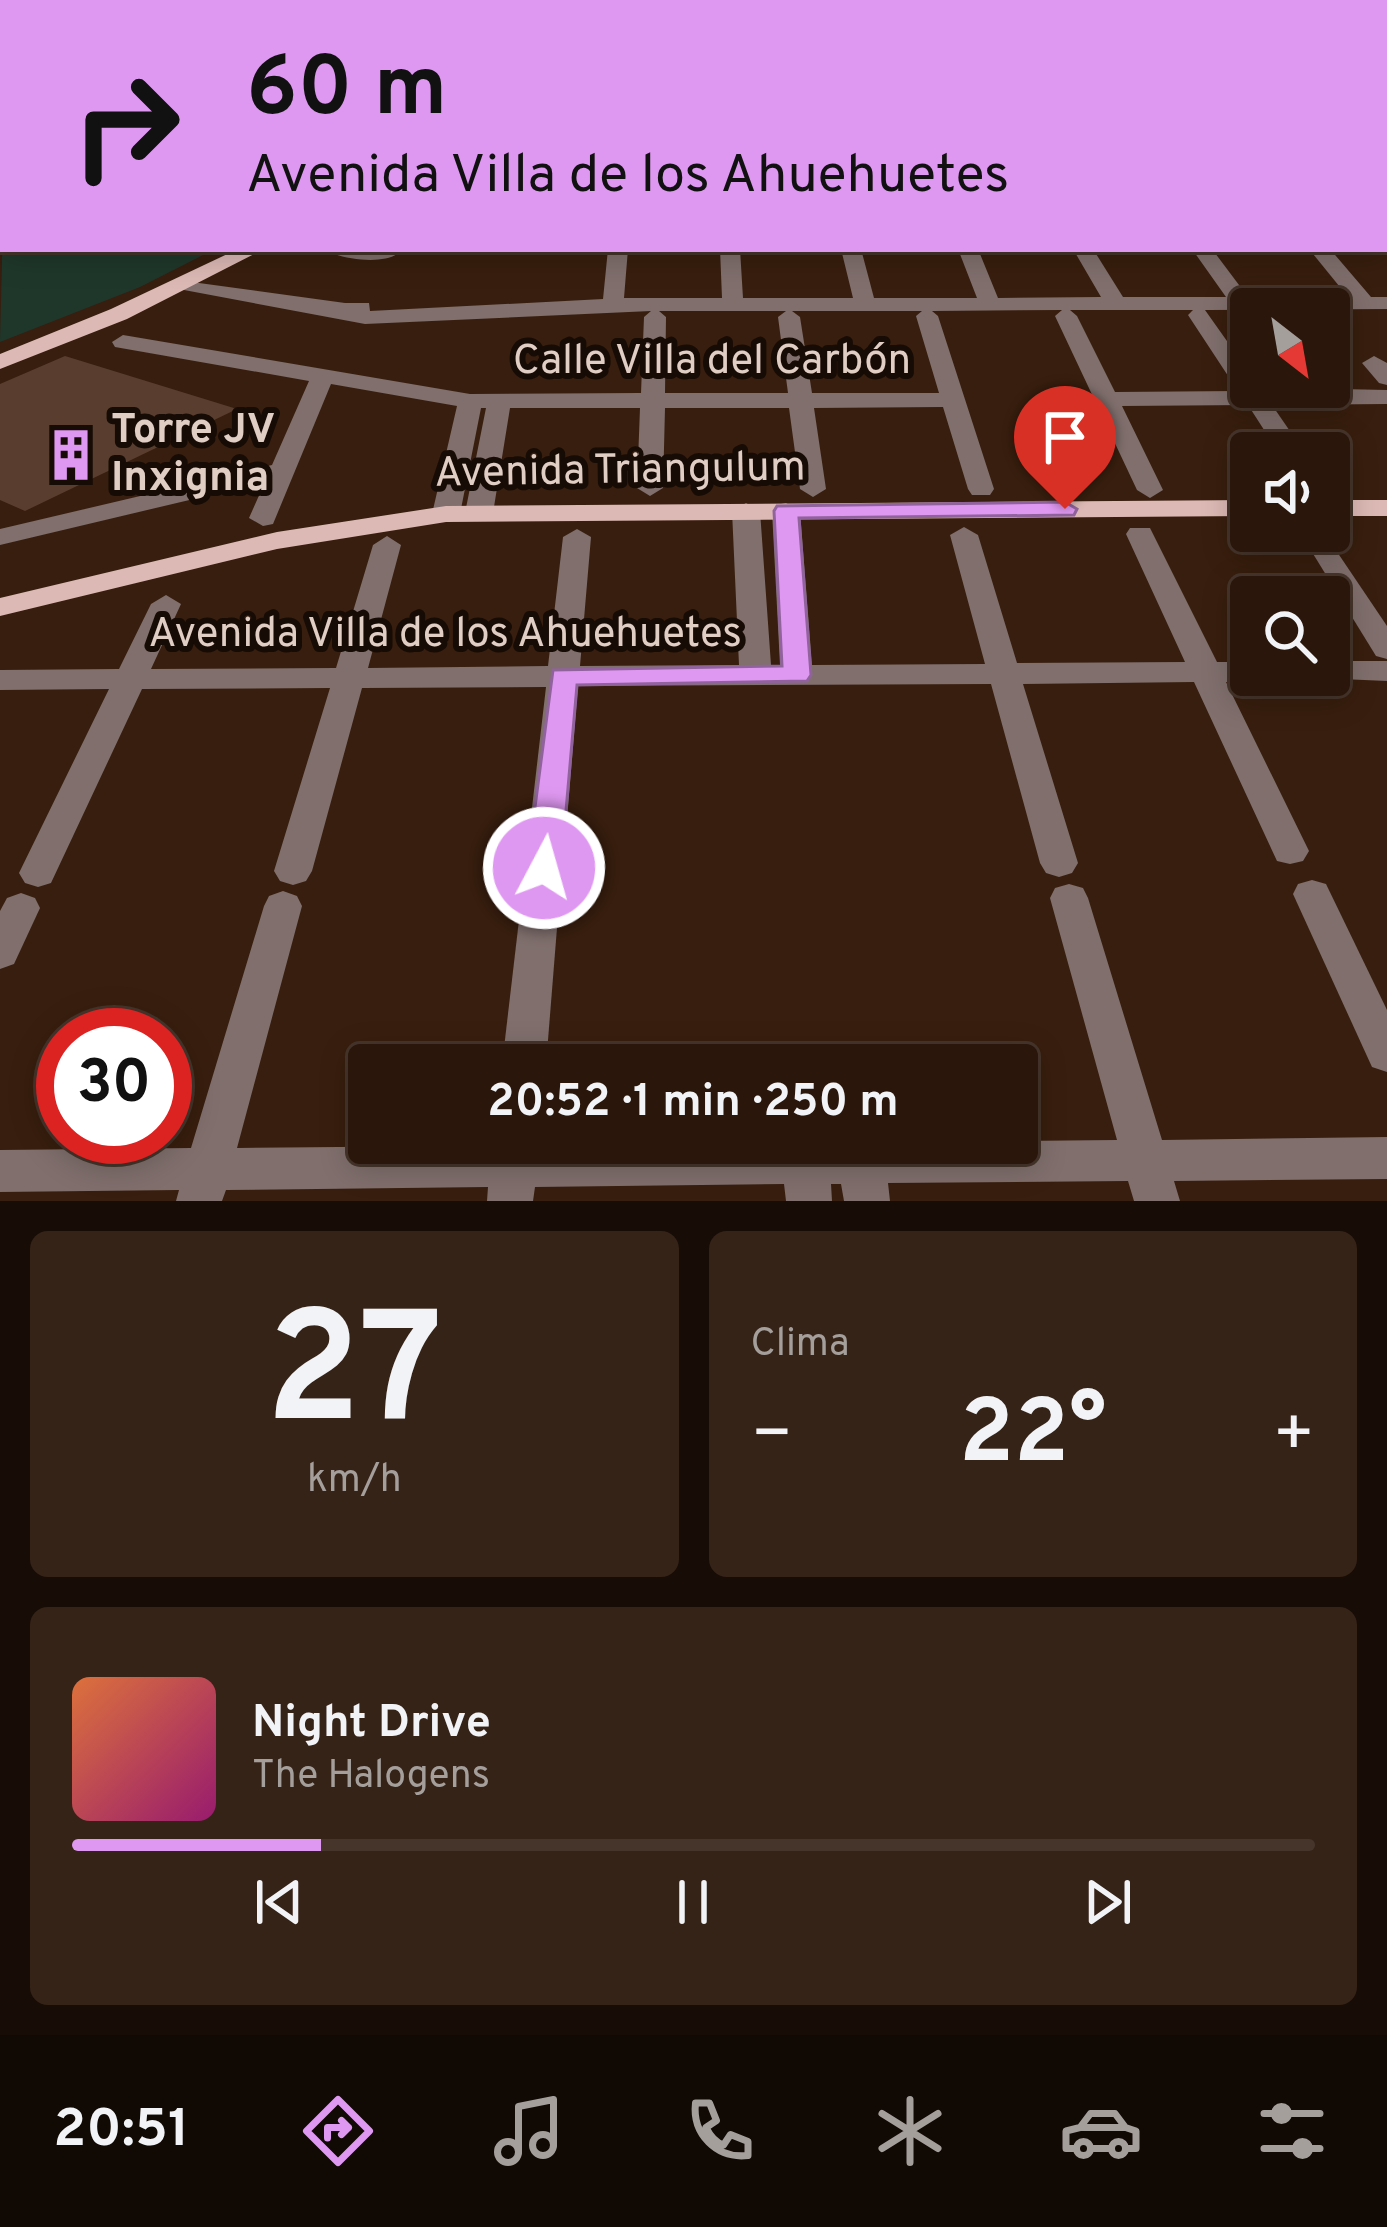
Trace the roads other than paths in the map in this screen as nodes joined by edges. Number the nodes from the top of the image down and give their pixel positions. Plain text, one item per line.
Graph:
1 (248, 252) edge
2 (365, 252) edge
3 (618, 252) edge
4 (730, 252) edge
5 (851, 252) edge
6 (969, 252) edge
7 (1085, 252) edge
8 (1204, 252) edge
9 (1322, 252) edge
10 (387, 254) dead end
11 (184, 284) junction
12 (1230, 288) edge
13 (1230, 303) edge
14 (1376, 303) edge
15 (865, 304) junction
16 (990, 304) junction
17 (1116, 304) junction
18 (613, 305) junction
19 (733, 305) junction
20 (1199, 315) dead end
21 (927, 316) dead end
22 (1066, 316) dead end
23 (656, 317) dead end
24 (789, 317) dead end
25 (123, 342) dead end
26 (1230, 361) edge
27 (0, 362) edge
28 (323, 375) junction
29 (1350, 397) edge
30 (1387, 397) edge
31 (1230, 398) edge
32 (1105, 399) junction
33 (470, 400) junction
34 (801, 400) junction
35 (953, 400) junction
36 (653, 401) junction
37 (500, 402) junction
38 (283, 470) junction
39 (650, 488) dead end
40 (813, 489) dead end
41 (981, 489) dead end
42 (1150, 490) dead end
43 (1230, 508) edge
44 (1350, 508) edge
45 (1387, 508) edge
46 (746, 511) junction
47 (786, 511) junction
48 (479, 513) junction
49 (446, 514) junction
50 (263, 518) dead end
51 (964, 535) dead end
52 (1140, 535) dead end
53 (0, 537) edge
54 (577, 537) dead end
55 (387, 545) dead end
56 (1323, 552) edge
57 (166, 604) dead end
58 (0, 607) edge
59 (1387, 649) edge
60 (1350, 671) edge
61 (1387, 671) edge
62 (1205, 672) junction
63 (1230, 672) edge
64 (1004, 673) junction
65 (756, 675) junction
66 (797, 675) junction
67 (563, 676) junction
68 (349, 677) junction
69 (130, 679) junction
70 (0, 680) edge
71 (1290, 851) dead end
72 (1312, 894) dead end
73 (0, 953) edge
74 (526, 1044) edge
75 (1387, 1054) edge
76 (1387, 1158) edge
77 (513, 1170) edge
78 (0, 1171) edge
79 (1151, 1180) edge
80 (808, 1182) edge
81 (864, 1182) edge
82 (203, 1185) edge

1 - 11 main road
2 - 10 street
3 - 18 street
4 - 19 street
5 - 15 street
6 - 16 street
7 - 17 street
8 - 12 street
9 - 14 street
11 - 18 street
11 - 27 main road
13 - 17 street
15 - 16 street
15 - 19 street
16 - 17 street
18 - 19 street
20 - 26 street
21 - 35 street
22 - 32 street
23 - 36 street
24 - 34 street
25 - 28 street, Calle Villa del Carbón
28 - 33 street, Calle Villa del Carbón
28 - 38 street
29 - 30 street
31 - 32 street
32 - 42 street
33 - 37 street, Calle Villa del Carbón
33 - 49 street
34 - 35 street, Calle Villa del Carbón
34 - 36 street, Calle Villa del Carbón
34 - 40 street
35 - 41 street
36 - 37 street, Calle Villa del Carbón
36 - 39 street
37 - 48 street
38 - 50 street
38 - 53 street
43 - 47 main road, Avenida Triangulum
44 - 45 main road
46 - 47 main road, Avenida Triangulum
46 - 48 main road, Avenida Triangulum
46 - 65 street
47 - 66 street
48 - 49 main road, Avenida Triangulum
49 - 58 main road, Avenida Triangulum
51 - 64 street
52 - 62 street
54 - 67 street
55 - 68 street
56 - 59 street
57 - 69 street
60 - 61 street
62 - 63 street, Avenida Villa de los Ahuehuetes
62 - 64 street, Avenida Villa de los Ahuehuetes
62 - 71 street
64 - 66 street, Avenida Villa de los Ahuehuetes
64 - 79 street
65 - 66 street, Avenida Villa de los Ahuehuetes
65 - 67 street, Avenida Villa de los Ahuehuetes
67 - 68 street, Avenida Villa de los Ahuehuetes
67 - 74 street
68 - 69 street, Avenida Villa de los Ahuehuetes
68 - 82 street
69 - 70 street, Avenida Villa de los Ahuehuetes
69 - 73 street
72 - 75 street
76 - 79 street
77 - 80 street
77 - 82 street
78 - 82 street
79 - 81 street
80 - 81 street

